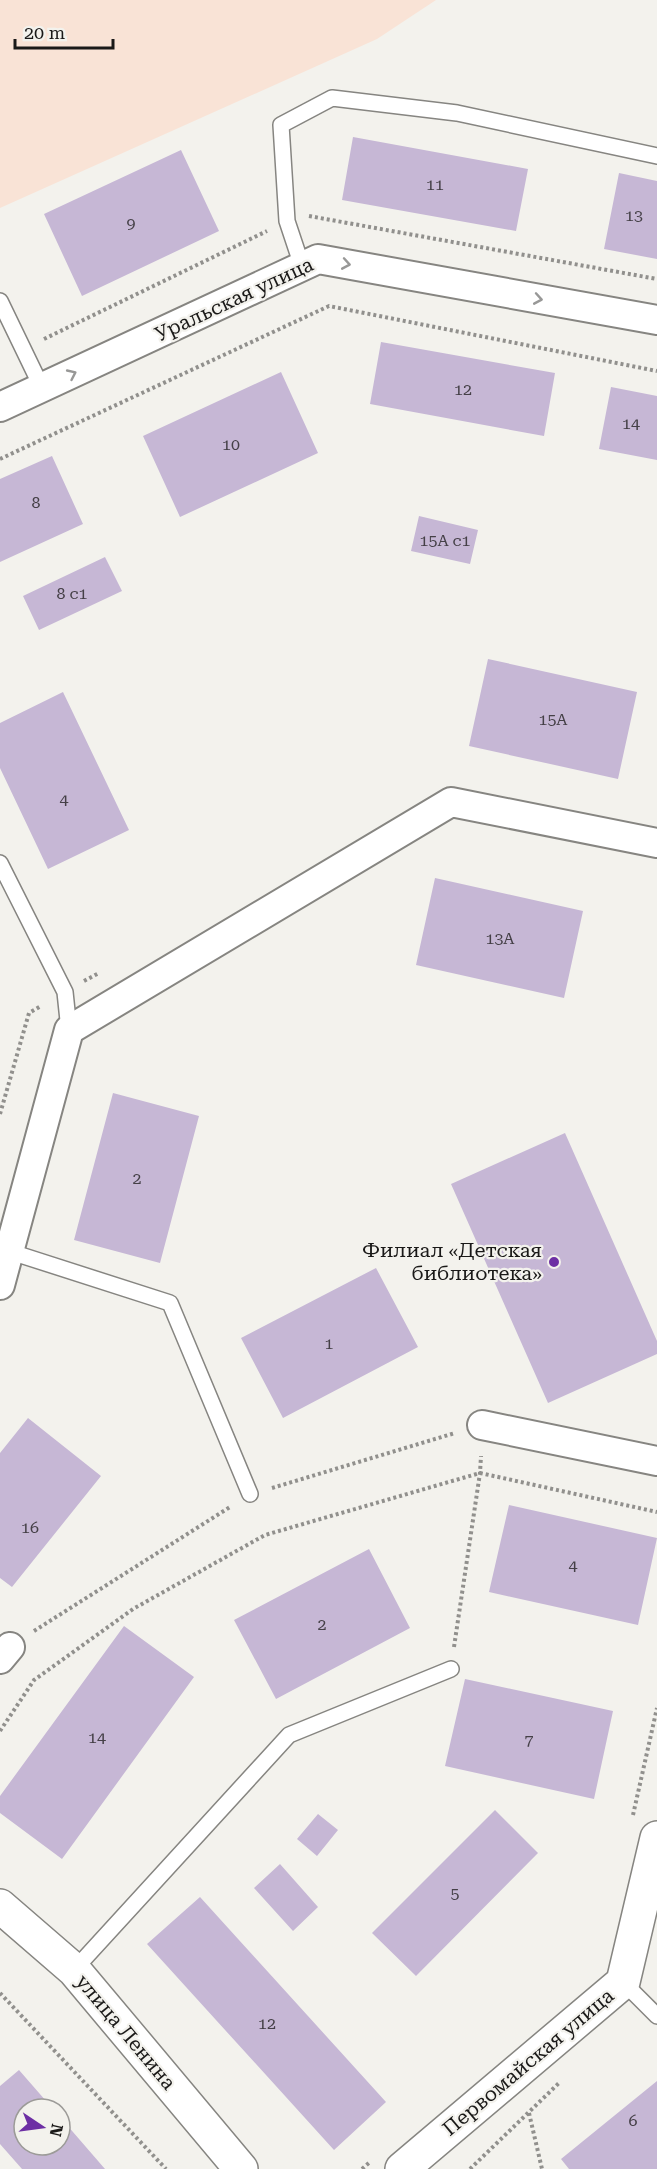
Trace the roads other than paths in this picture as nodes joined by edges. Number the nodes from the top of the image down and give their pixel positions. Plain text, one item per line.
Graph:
1 (657, 156) edge
2 (302, 266) junction
3 (0, 301) edge
4 (657, 320) edge
5 (42, 388) junction
6 (0, 407) edge
7 (657, 843) edge
8 (0, 863) edge
9 (69, 1030) junction
10 (8, 1251) junction
11 (0, 1285) edge
12 (482, 1425) road end
13 (657, 1461) edge
14 (250, 1494) road end
15 (451, 1669) road end
16 (644, 1830) edge
17 (651, 1895) edge
18 (0, 1906) edge
19 (74, 1970) junction
20 (623, 1982) junction
21 (657, 2016) edge
22 (241, 2169) edge
23 (402, 2169) edge

1 - 2 lane
2 -> 4 street, Уральская улица
5 -> 2 street, Уральская улица
3 - 5 lane
5 - 6 street, Уральская улица
7 - 9 street
8 - 9 lane
9 - 10 street
10 - 11 street
10 - 14 lane
12 - 13 street
15 - 19 lane
16 - 17 main road, Первомайская улица
17 - 20 main road, Первомайская улица
18 - 19 main road, улица Ленина
19 - 22 main road, улица Ленина
20 - 21 lane
20 - 23 main road, Первомайская улица

